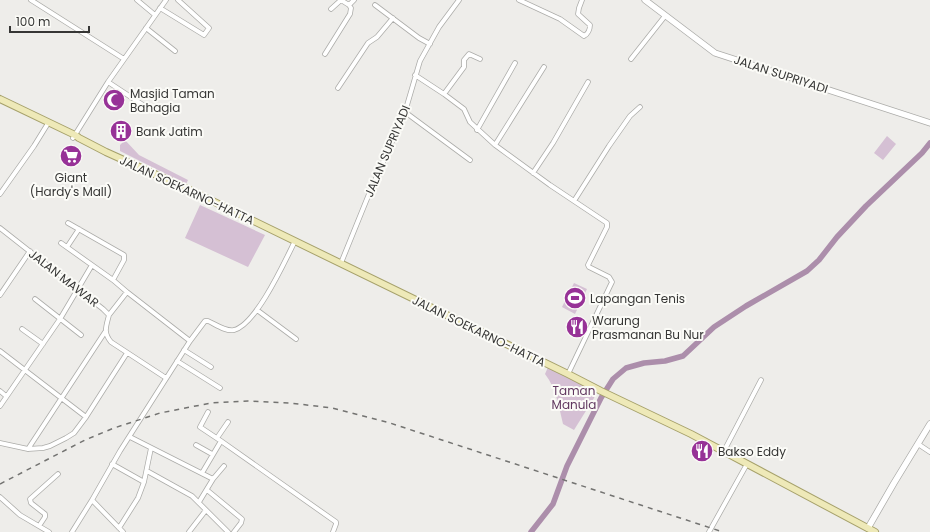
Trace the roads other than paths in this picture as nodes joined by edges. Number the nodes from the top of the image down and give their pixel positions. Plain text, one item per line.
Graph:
1 (31, 0) edge
2 (137, 0) edge
3 (165, 0) edge
4 (178, 0) edge
5 (354, 0) edge
6 (519, 0) edge
7 (582, 0) edge
8 (644, 0) edge
9 (457, 1) edge
10 (349, 5) junction
11 (375, 5) dead end
12 (160, 8) junction
13 (331, 9) dead end
14 (155, 15) junction
15 (665, 16) junction
16 (393, 18) junction
17 (146, 28) junction
18 (430, 44) junction
19 (175, 51) dead end
20 (325, 54) dead end
21 (124, 59) junction
22 (631, 59) dead end
23 (480, 60) dead end
24 (515, 63) dead end
25 (544, 67) dead end
26 (415, 75) junction
27 (108, 82) junction
28 (588, 82) dead end
29 (338, 88) dead end
30 (444, 94) junction
31 (0, 99) edge
32 (0, 103) edge
33 (640, 107) dead end
34 (149, 109) dead end
35 (405, 112) junction
36 (930, 123) edge
37 (47, 125) junction
38 (478, 130) junction
39 (76, 137) junction
40 (495, 145) junction
41 (470, 160) dead end
42 (533, 173) junction
43 (0, 194) edge
44 (574, 201) junction
45 (68, 222) dead end
46 (0, 228) edge
47 (79, 229) junction
48 (295, 241) junction
49 (61, 243) dead end
50 (67, 247) junction
51 (30, 251) junction
52 (341, 263) junction
53 (92, 265) junction
54 (113, 280) junction
55 (78, 288) junction
56 (127, 292) junction
57 (0, 295) edge
58 (35, 299) dead end
59 (256, 310) junction
60 (109, 315) junction
61 (60, 319) junction
62 (22, 329) dead end
63 (105, 332) junction
64 (82, 335) dead end
65 (296, 339) dead end
66 (190, 341) junction
67 (43, 344) junction
68 (184, 350) junction
69 (0, 351) edge
70 (127, 353) junction
71 (177, 361) junction
72 (211, 367) dead end
73 (24, 370) junction
74 (568, 374) junction
75 (166, 378) junction
76 (761, 380) dead end
77 (220, 388) dead end
78 (0, 391) edge
79 (6, 396) junction
80 (61, 398) junction
81 (0, 406) edge
82 (208, 412) dead end
83 (86, 417) junction
84 (228, 422) dead end
85 (930, 424) edge
86 (130, 437) junction
87 (219, 440) junction
88 (0, 443) edge
89 (918, 444) junction
90 (196, 445) dead end
91 (151, 448) junction
92 (28, 449) junction
93 (724, 451) junction
94 (930, 452) edge
95 (212, 454) junction
96 (112, 464) junction
97 (747, 464) junction
98 (224, 466) dead end
99 (147, 471) junction
100 (202, 473) junction
101 (58, 474) dead end
102 (214, 479) junction
103 (144, 482) junction
104 (207, 490) junction
105 (0, 497) edge
106 (92, 500) junction
107 (199, 502) junction
108 (206, 510) junction
109 (39, 526) junction
110 (868, 528) junction
111 (121, 530) edge
112 (49, 532) edge
113 (72, 532) edge
114 (189, 532) edge
115 (228, 532) edge
116 (234, 532) edge
117 (332, 532) edge
118 (709, 532) edge
119 (875, 532) edge

1 - 21 street
2 - 14 street
3 - 12 street
4 - 12 street
5 - 10 street
6 - 7 street
8 - 15 main road, JALAN SUPRIYADI
9 - 18 street, JALAN SUPRIYADI
10 - 13 street
10 - 20 street
11 - 16 street
12 - 14 street
14 - 17 street
15 - 22 street
15 - 36 main road, JALAN SUPRIYADI
16 - 18 street
16 - 29 street
17 - 19 street
17 - 21 street
18 - 26 street, JALAN SUPRIYADI
21 - 27 street
23 - 30 street
24 - 38 street
25 - 40 street
26 - 30 street
26 - 35 street, JALAN SUPRIYADI
27 - 34 street
27 - 39 street
28 - 42 street
30 - 38 street
31 - 39 main road
32 - 37 main road
33 - 44 street
35 - 41 street
35 - 52 street, JALAN SUPRIYADI
37 - 39 main road
37 - 43 street
38 - 40 street
39 - 48 main road, JALAN SOEKARNO-HATTA
40 - 42 street
42 - 44 street
44 - 74 street
45 - 47 street
46 - 51 street, JALAN MAWAR
47 - 50 street
47 - 54 street
48 - 52 main road, JALAN SOEKARNO-HATTA
48 - 59 street
49 - 50 street
50 - 53 street
51 - 55 street, JALAN MAWAR
51 - 57 street
52 - 74 main road, JALAN SOEKARNO-HATTA
53 - 54 street
53 - 55 street
54 - 56 street
55 - 60 street, JALAN MAWAR
55 - 61 street
56 - 60 street
56 - 66 street
58 - 61 street
59 - 65 street
59 - 66 street
60 - 63 street, JALAN MAWAR
61 - 64 street
61 - 67 street
62 - 67 street
63 - 70 street
63 - 80 street
66 - 68 street
67 - 73 street
68 - 71 street
68 - 72 street
69 - 73 street
70 - 75 street
70 - 83 street
71 - 75 street
71 - 77 street
73 - 79 street
73 - 80 street
74 - 93 main road, JALAN SOEKARNO-HATTA
75 - 86 street
76 - 93 street
78 - 79 street
79 - 81 street
80 - 83 street
80 - 92 street
82 - 87 street
83 - 92 street
84 - 87 street
85 - 89 main road
86 - 91 street
86 - 96 street
87 - 95 street
87 - 117 street
88 - 92 street
89 - 94 street
89 - 110 main road
90 - 95 street
91 - 99 street
91 - 100 street
93 - 97 main road, JALAN SOEKARNO-HATTA
95 - 100 street
96 - 103 street
96 - 106 street
97 - 110 main road, JALAN SOEKARNO-HATTA
97 - 118 street
98 - 102 street
99 - 103 street
99 - 107 street
100 - 102 street
101 - 109 street
102 - 104 street
103 - 111 street
104 - 107 street
104 - 116 street
105 - 109 street
106 - 111 street
106 - 113 street
107 - 108 street
108 - 114 street
108 - 115 street
109 - 112 street
110 - 119 main road, JALAN SOEKARNO-HATTA

